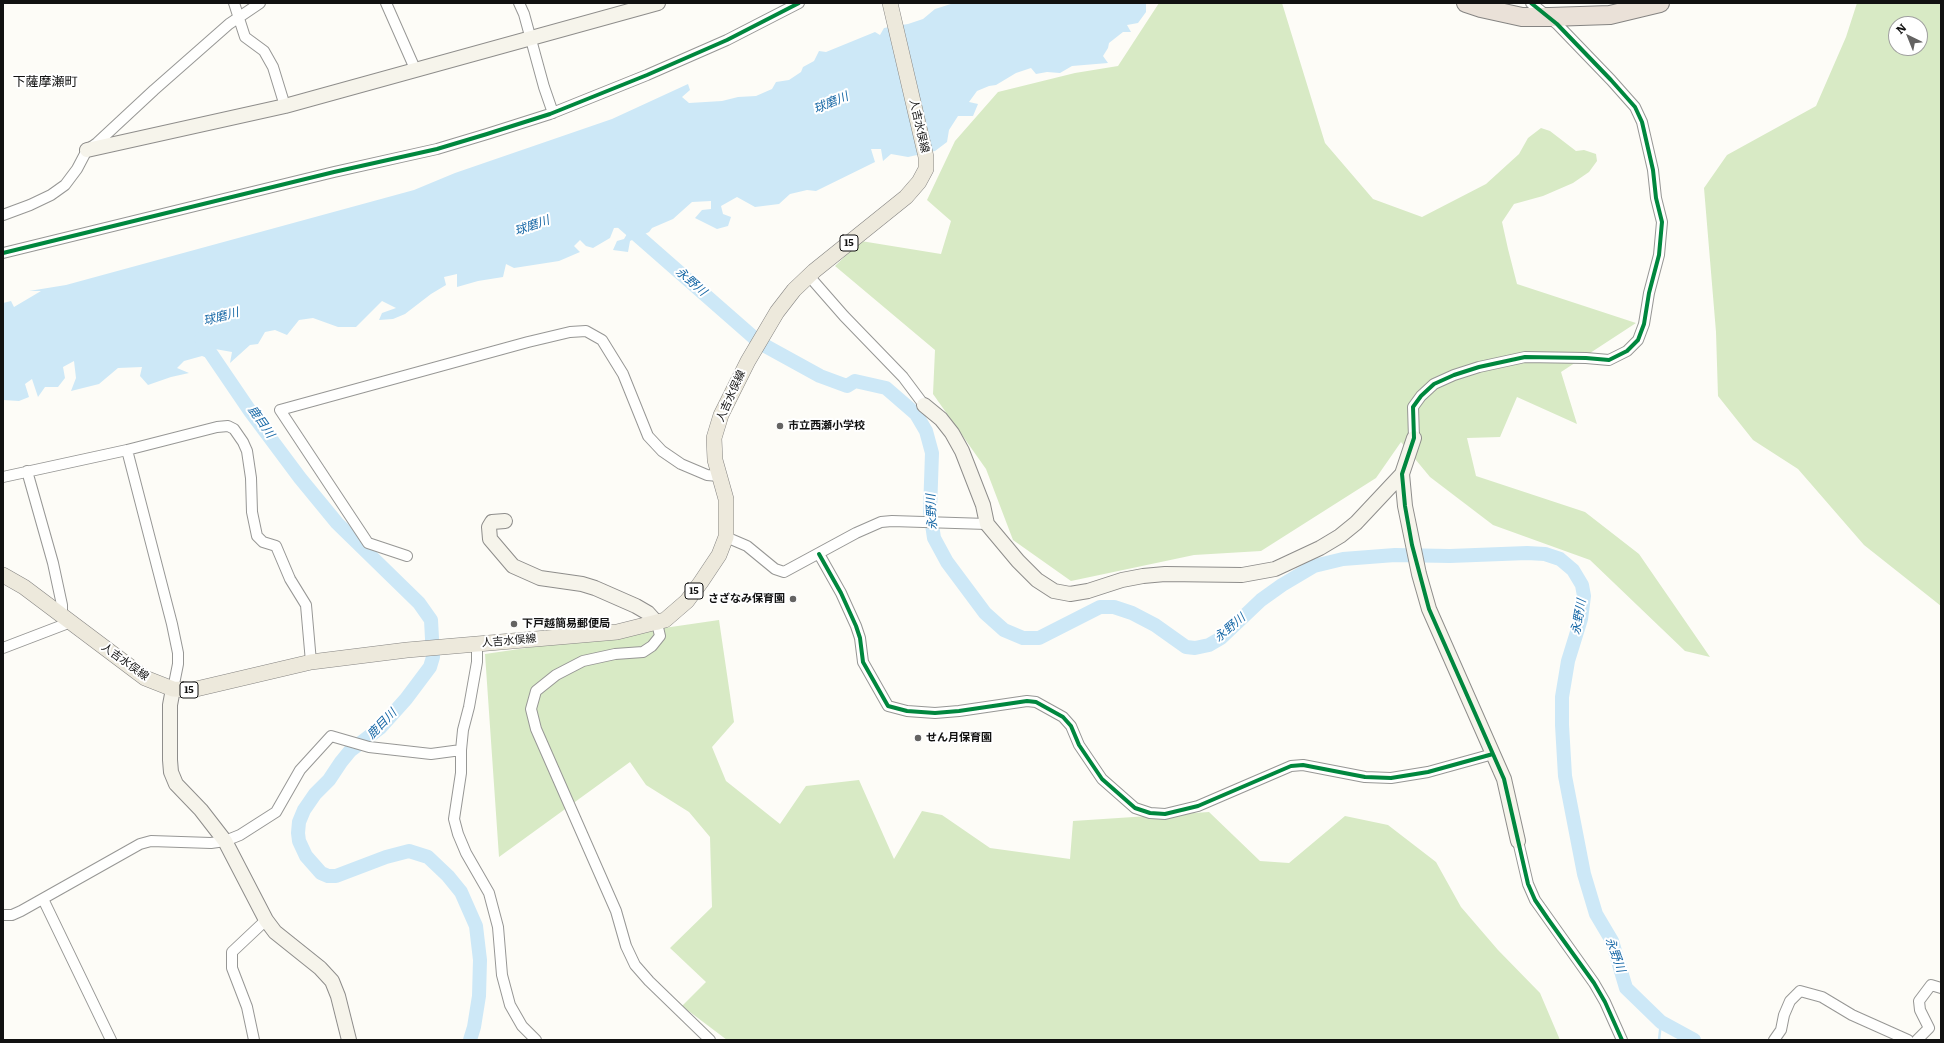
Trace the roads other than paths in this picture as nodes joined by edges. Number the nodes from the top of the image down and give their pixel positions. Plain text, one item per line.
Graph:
1 (234, 3) edge
2 (260, 3) edge
3 (386, 3) edge
4 (519, 3) edge
5 (658, 3) edge
6 (799, 3) edge
7 (890, 3) edge
8 (1466, 3) edge
9 (1531, 3) edge
10 (1650, 5) edge
11 (1550, 17) junction
12 (239, 18) junction
13 (530, 40) junction
14 (416, 70) junction
15 (285, 106) junction
16 (553, 113) junction
17 (87, 150) junction
18 (3, 215) edge
19 (3, 253) edge
20 (809, 276) junction
21 (924, 405) joint
22 (1414, 438) joint
23 (127, 450) junction
24 (27, 472) junction
25 (1402, 474) junction
26 (719, 476) junction
27 (3, 477) edge
28 (505, 521) dead end
29 (987, 524) junction
30 (726, 538) junction
31 (819, 554) junction
32 (407, 556) dead end
33 (3, 575) edge
34 (66, 619) junction
35 (657, 624) junction
36 (477, 644) junction
37 (3, 648) edge
38 (311, 662) junction
39 (173, 689) junction
40 (461, 750) junction
41 (1493, 754) junction
42 (225, 841) junction
43 (1518, 841) joint
44 (43, 899) junction
45 (3, 915) edge
46 (266, 920) junction
47 (1941, 988) edge
48 (111, 1040) edge
49 (254, 1040) edge
50 (349, 1040) edge
51 (536, 1040) edge
52 (710, 1040) edge
53 (1622, 1040) edge
54 (1774, 1040) edge
55 (1908, 1040) edge
56 (1917, 1040) edge

1 - 12 street
2 - 12 street
3 - 14 street
4 - 13 street
5 - 13 street
6 - 16 street
7 - 20 main road, 人吉水俣線 / 15
8 - 11 highway
9 - 11 street
10 - 11 highway
11 - 22 street
12 - 15 street
12 - 17 street
13 - 14 street
13 - 16 street
14 - 15 street
15 - 17 street
16 - 19 street
17 - 18 street
20 - 21 street
20 - 26 main road, 人吉水俣線 / 15
21 - 29 street
22 - 25 street
23 - 24 street
23 - 38 street
23 - 39 street
24 - 27 street
24 - 34 street
25 - 29 street
25 - 41 street
26 - 30 main road, 人吉水俣線 / 15
26 - 32 street
28 - 35 street
29 - 31 street
30 - 31 street
30 - 35 main road, 人吉水俣線 / 15
31 - 41 street
33 - 34 main road, 人吉水俣線 / 15
34 - 37 street
34 - 39 main road, 人吉水俣線 / 15
35 - 36 main road, 人吉水俣線 / 15
35 - 52 street
36 - 38 main road, 人吉水俣線 / 15
36 - 40 street
38 - 39 main road, 人吉水俣線 / 15
39 - 42 street
40 - 42 street
40 - 51 street
41 - 43 street
42 - 44 street
42 - 46 street
43 - 53 street
44 - 45 street
44 - 48 street
46 - 49 street
46 - 50 street
47 - 56 street
54 - 55 street

